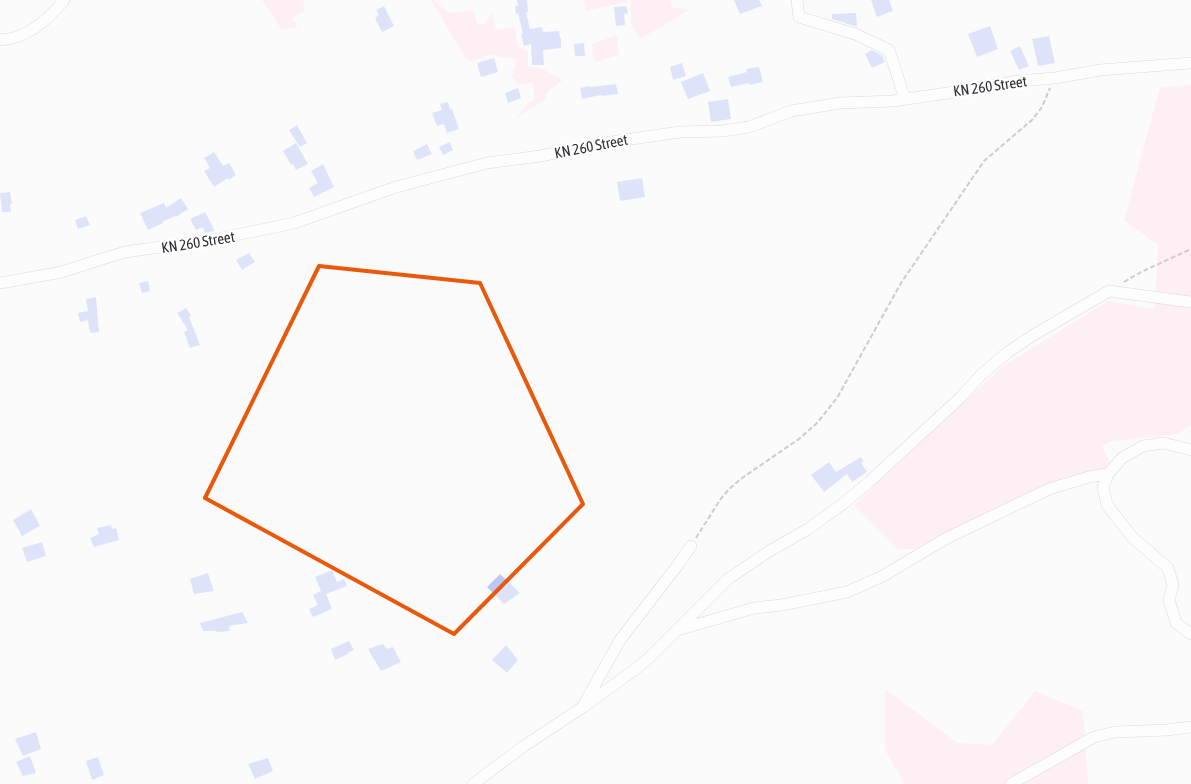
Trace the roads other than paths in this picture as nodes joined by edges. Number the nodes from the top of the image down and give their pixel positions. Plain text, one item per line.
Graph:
1 (64, 0) edge
2 (797, 0) edge
3 (0, 40) edge
4 (1191, 63) edge
5 (905, 99) junction
6 (0, 282) edge
7 (1191, 302) edge
8 (1191, 450) edge
9 (1108, 474) junction
10 (691, 546) road end
11 (678, 630) junction
12 (1191, 634) edge
13 (583, 707) junction
14 (1191, 727) edge
15 (473, 784) edge
16 (1011, 784) edge

1 - 3 street
2 - 5 street
4 - 5 street, KN 260 Street
5 - 6 street, KN 260 Street
7 - 11 street
8 - 9 street
9 - 11 street
9 - 12 street
10 - 13 street
11 - 13 street
13 - 15 street
14 - 16 street

